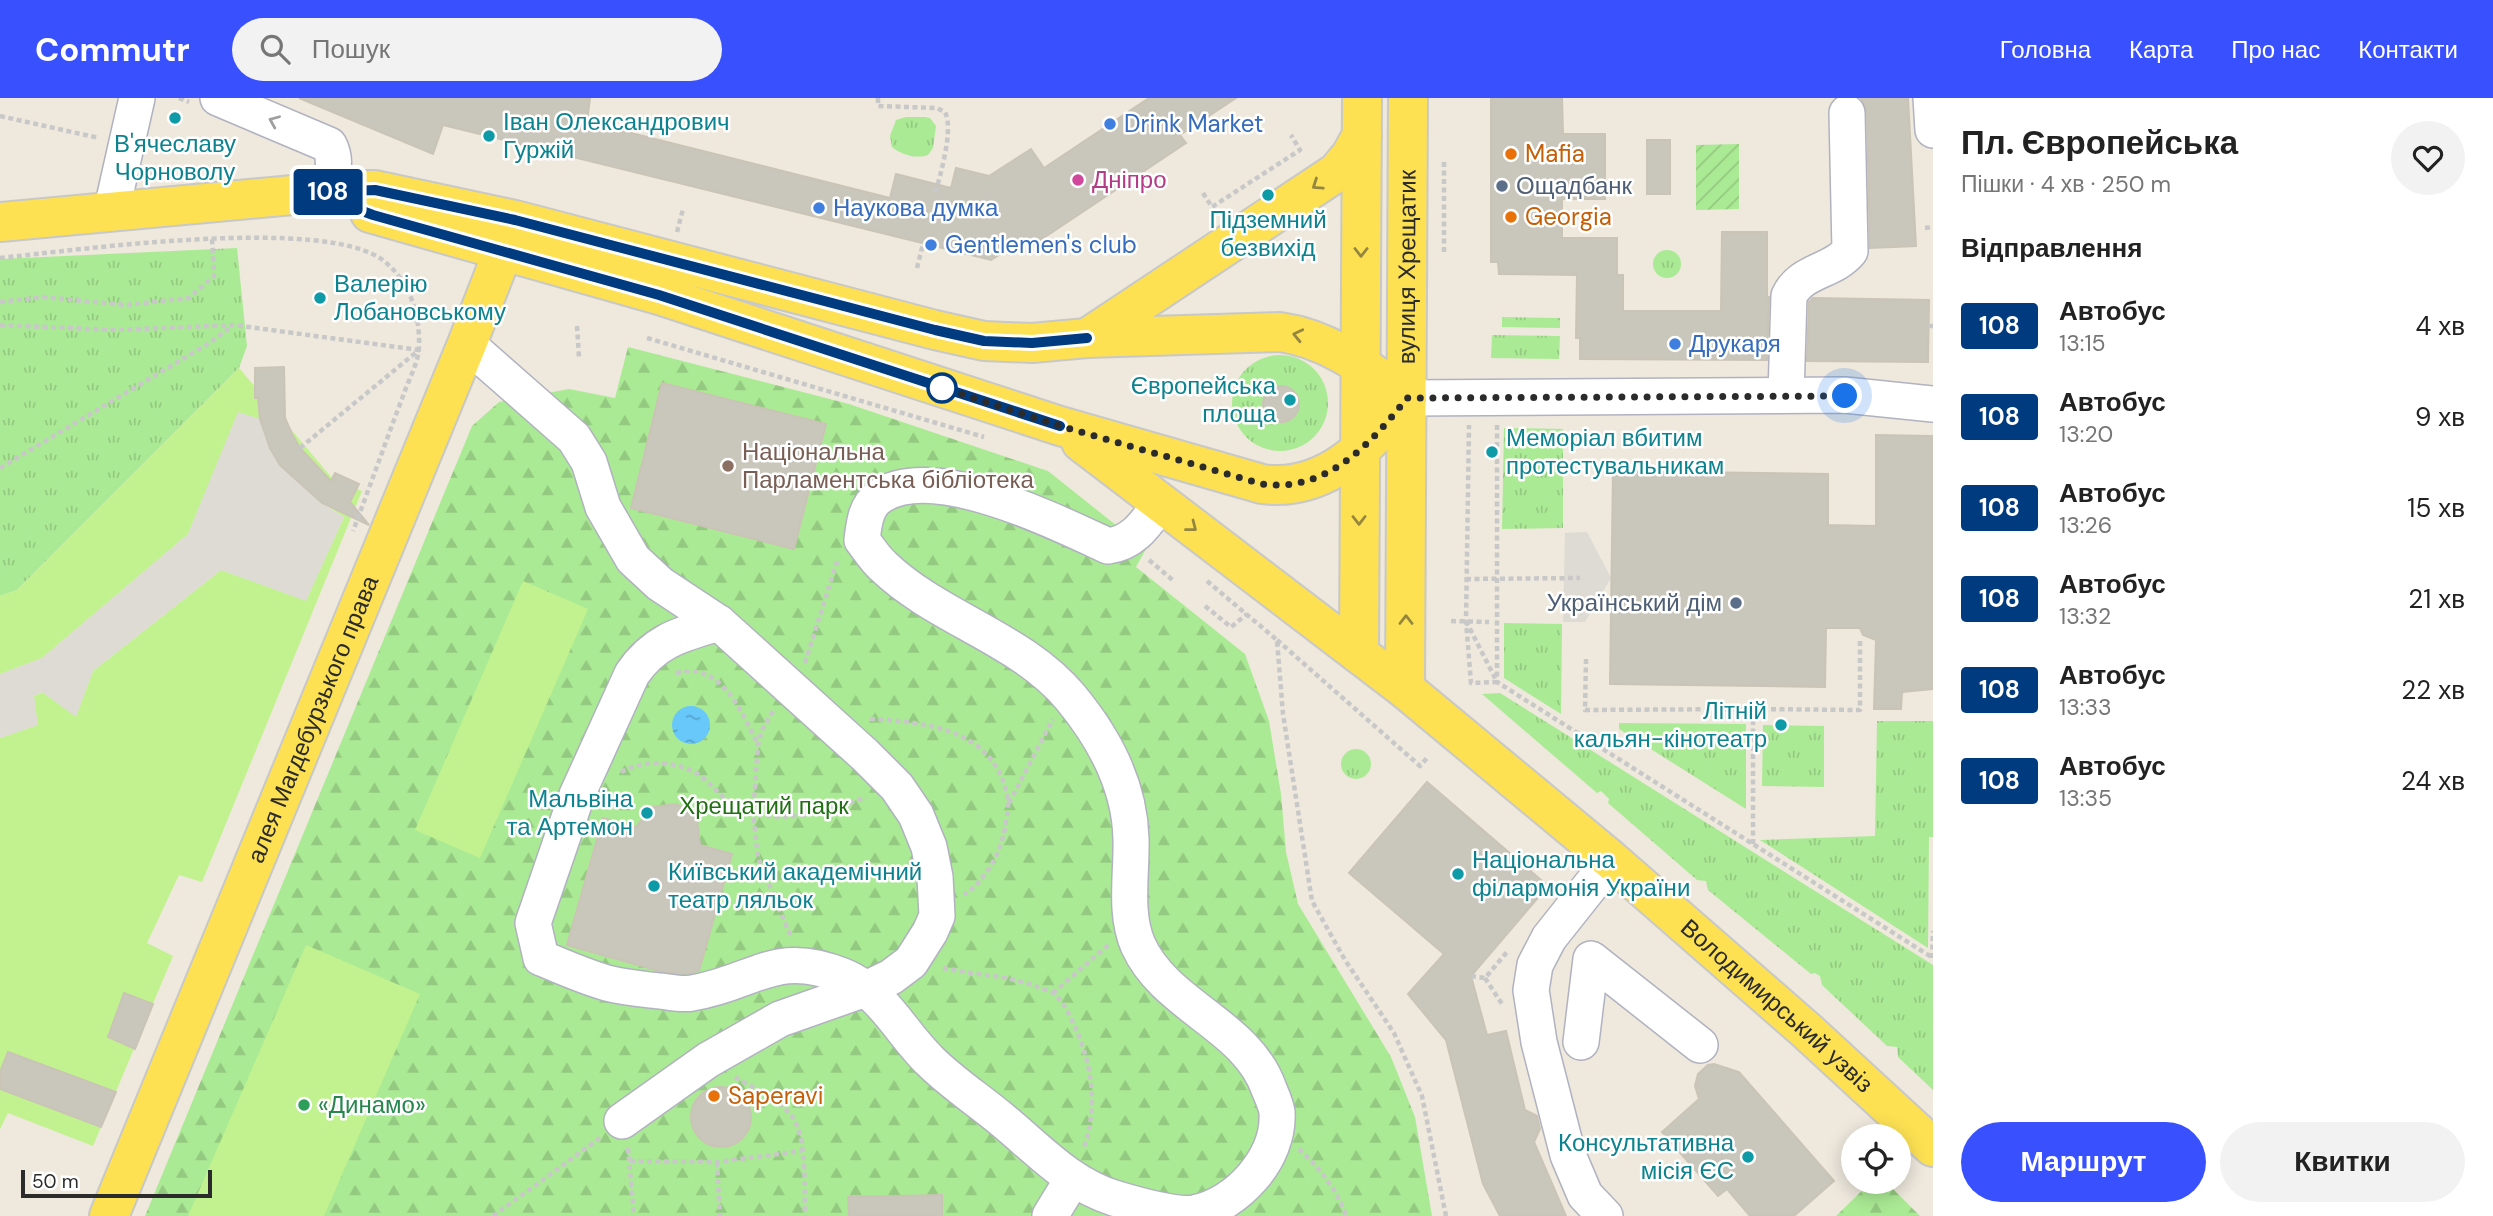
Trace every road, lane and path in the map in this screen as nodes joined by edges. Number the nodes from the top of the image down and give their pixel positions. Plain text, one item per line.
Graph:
1 (137, 98) edge
2 (218, 98) edge
3 (878, 98) edge
4 (1408, 98) edge
5 (1931, 98) edge
6 (1847, 113) dead end
7 (0, 116) edge
8 (1362, 116) edge
9 (1933, 130) edge
10 (1291, 135) dead end
11 (110, 141) dead end
12 (1444, 159) dead end
13 (172, 172) dead end
14 (148, 173) dead end
15 (324, 192) junction
16 (1203, 193) dead end
17 (935, 195) dead end
18 (683, 209) dead end
19 (111, 213) junction
20 (0, 222) edge
21 (1933, 227) edge
22 (1925, 228) dead end
23 (510, 235) junction
24 (212, 239) junction
25 (675, 240) dead end
26 (923, 244) dead end
27 (1444, 252) dead end
28 (0, 258) edge
29 (917, 268) dead end
30 (0, 303) edge
31 (0, 325) edge
32 (234, 325) junction
33 (577, 326) dead end
34 (647, 338) dead end
35 (1087, 338) junction
36 (467, 344) junction
37 (419, 350) junction
38 (579, 357) dead end
39 (1359, 363) junction
40 (1786, 395) junction
41 (1407, 398) junction
42 (1933, 404) edge
43 (1469, 420) dead end
44 (1497, 420) dead end
45 (1060, 426) junction
46 (992, 440) dead end
47 (300, 448) dead end
48 (1359, 452) junction
49 (0, 468) edge
50 (1161, 503) junction
51 (862, 540) junction
52 (1149, 561) dead end
53 (1197, 573) dead end
54 (1495, 578) junction
55 (1580, 578) dead end
56 (1466, 579) junction
57 (1175, 582) dead end
58 (1205, 606) dead end
59 (1247, 614) junction
60 (1451, 621) dead end
61 (1466, 621) junction
62 (719, 622) junction
63 (1489, 622) dead end
64 (1860, 639) dead end
65 (1277, 640) junction
66 (1359, 654) junction
67 (1586, 659) dead end
68 (673, 674) dead end
69 (1497, 682) junction
70 (788, 687) junction
71 (1405, 689) junction
72 (1753, 709) junction
73 (862, 719) dead end
74 (1048, 726) dead end
75 (758, 745) junction
76 (1428, 757) dead end
77 (618, 774) dead end
78 (897, 787) junction
79 (1009, 803) junction
80 (753, 813) junction
81 (1753, 845) junction
82 (1611, 860) junction
83 (937, 916) junction
84 (1130, 926) junction
85 (1933, 932) edge
86 (1932, 958) edge
87 (911, 962) junction
88 (798, 964) junction
89 (869, 988) junction
90 (1053, 993) junction
91 (1581, 1042) dead end
92 (1700, 1045) dead end
93 (708, 1060) junction
94 (622, 1121) junction
95 (1275, 1133) junction
96 (1933, 1147) edge
97 (802, 1151) junction
98 (631, 1161) junction
99 (718, 1162) junction
100 (1072, 1180) junction
101 (1591, 1209) edge
102 (109, 1216) edge
103 (494, 1216) edge
104 (634, 1216) edge
105 (720, 1216) edge
106 (805, 1216) edge
107 (1050, 1216) edge
108 (1346, 1216) edge
109 (1446, 1216) edge

1 - 19 street
15 -> 2 street
3 - 17 path
4 - 41 main road, вулиця Хрещатик
5 - 9 street
6 - 40 street
7 - 11 path
8 -> 35 main road
8 -> 39 main road, вулиця Хрещатик
10 - 16 path
12 - 27 path
13 - 14 path
15 - 19 main road
15 - 23 main road
18 - 25 path
19 - 20 main road
21 - 22 path
23 - 35 main road
23 - 36 main road, алея Магдебурзького права
23 - 45 main road
24 - 28 path
24 - 30 path
24 - 37 path
26 - 29 path
31 - 32 path
32 - 37 path
32 - 49 path
33 - 38 path
34 - 46 path
39 -> 35 main road
36 - 62 street
36 - 102 main road, алея Магдебурзького права
37 - 47 path
39 - 41 main road
39 - 48 main road, вулиця Хрещатик
40 - 41 street
40 - 42 street
41 - 48 main road
71 -> 41 main road, вулиця Хрещатик
43 - 56 path
44 - 54 path
45 - 48 main road
45 - 50 main road
48 -> 66 main road, вулиця Хрещатик
50 - 51 street
50 -> 66 main road
51 - 70 path
51 - 84 street
52 - 57 path
53 - 59 path
54 - 55 path
54 - 56 path
54 - 69 path
56 - 61 path
58 - 59 path
59 - 65 path
60 - 61 path
61 - 63 path
61 - 69 path
61 - 69 path
62 - 70 street
62 - 88 street
64 - 72 path
65 - 76 path
65 - 109 path
66 - 71 main road, Володимирський узвіз
67 - 72 path
68 - 75 path
69 - 81 path
70 - 75 path
70 - 78 street
71 - 82 main road, Володимирський узвіз
72 - 81 path
73 - 79 path
74 - 79 path
75 - 80 path
77 - 80 path
78 - 80 path
78 - 83 street
79 - 83 path
80 - 88 path
81 - 86 path
82 - 96 main road, Володимирський узвіз
82 - 101 street
83 - 87 street
84 - 90 path
84 - 95 street
85 - 86 path
87 - 89 street
87 - 90 path
88 - 89 street
89 - 93 street
89 - 100 street
90 - 100 path
91 - 92 street
93 - 94 street
93 - 97 path
94 - 98 path
94 - 103 path
95 - 100 street
95 - 108 path
97 - 99 path
97 - 106 path
98 - 99 path
98 - 104 path
99 - 105 path
100 - 107 street

